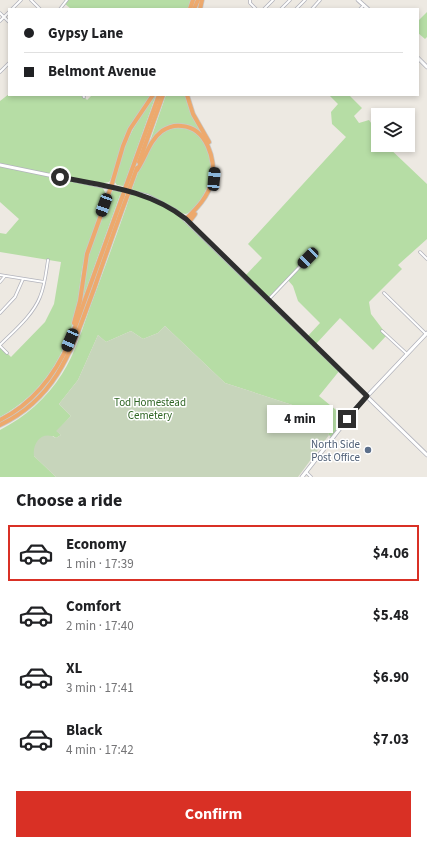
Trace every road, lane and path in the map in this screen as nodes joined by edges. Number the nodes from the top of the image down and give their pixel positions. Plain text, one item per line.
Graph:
1 (21, 0) edge
2 (31, 0) edge
3 (67, 0) edge
4 (273, 0) edge
5 (290, 0) edge
6 (305, 0) edge
7 (320, 0) edge
8 (358, 0) edge
9 (364, 5) junction
10 (13, 8) edge
11 (39, 8) edge
12 (61, 8) edge
13 (265, 8) edge
14 (282, 8) edge
15 (297, 8) edge
16 (313, 8) edge
17 (361, 8) edge
18 (367, 8) edge
19 (0, 13) edge
20 (8, 13) edge
21 (4, 17) junction
22 (0, 21) edge
23 (8, 21) edge
24 (419, 59) edge
25 (8, 64) edge
26 (427, 67) edge
27 (0, 72) edge
28 (152, 96) edge
29 (159, 96) edge
30 (163, 96) edge
31 (187, 96) edge
32 (0, 165) edge
33 (137, 170) junction
34 (128, 186) junction
35 (111, 187) junction
36 (188, 220) junction
37 (420, 252) dead end
38 (308, 258) dead end
39 (427, 258) edge
40 (48, 260) dead end
41 (0, 275) edge
42 (5, 276) junction
43 (23, 279) junction
44 (0, 281) edge
45 (44, 282) junction
46 (384, 292) dead end
47 (268, 299) junction
48 (0, 313) edge
49 (382, 331) dead end
50 (427, 334) edge
51 (70, 340) junction
52 (0, 346) edge
53 (7, 353) dead end
54 (406, 354) junction
55 (367, 396) junction
56 (20, 414) junction
57 (0, 420) edge
58 (0, 425) edge
59 (0, 428) edge
60 (427, 455) edge
61 (306, 472) junction
62 (302, 477) edge
63 (311, 477) edge

1 - 10 street
2 - 11 street
3 - 12 street
4 - 13 street
5 - 14 street
6 - 15 street
7 - 16 street
8 - 9 main road
9 - 17 street
9 - 18 main road
19 - 21 street
20 - 21 street
21 - 22 street
21 - 23 street
24 - 26 main road
25 - 27 street
28 - 35 highway
29 - 34 highway
30 - 33 highway
31 - 36 highway
32 - 35 main road
33 - 34 highway
33 - 36 highway
34 - 51 highway, bridge
34 - 56 highway, bridge
35 - 36 main road
35 - 51 highway
36 - 47 main road
37 - 39 street
38 - 47 street
40 - 45 street
41 - 42 street
42 - 43 street
42 - 44 street
43 - 45 street
43 - 48 street
45 - 52 street
46 - 50 street
47 - 55 main road
49 - 54 street
50 - 54 main road
51 - 57 highway
52 - 53 street
54 - 55 main road
55 - 60 main road
55 - 61 main road
56 - 58 highway
56 - 59 highway
61 - 62 main road
61 - 63 street

